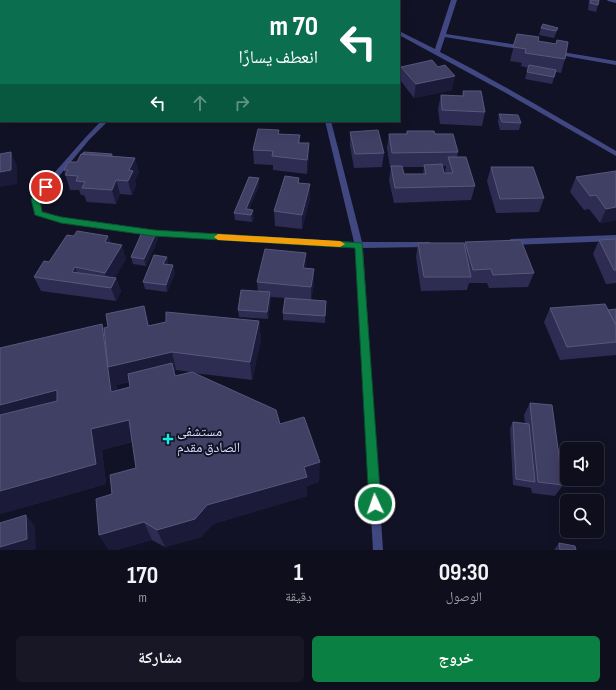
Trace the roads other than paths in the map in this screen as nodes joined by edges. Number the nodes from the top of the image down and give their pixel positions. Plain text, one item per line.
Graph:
1 (454, 0) edge
2 (610, 0) edge
3 (616, 1) edge
4 (400, 34) edge
5 (442, 36) junction
6 (529, 49) edge
7 (437, 52) junction
8 (553, 53) edge
9 (616, 63) edge
10 (104, 122) edge
11 (328, 122) edge
12 (616, 154) edge
13 (616, 238) edge
14 (506, 242) edge
15 (436, 244) edge
16 (359, 245) junction
17 (378, 550) edge

1 - 5 street
2 - 3 street
4 - 7 street
5 - 6 street
5 - 7 street
7 - 12 street
8 - 9 street
10 - 16 street
11 - 16 street
13 - 14 street
15 - 16 street
16 - 17 street

